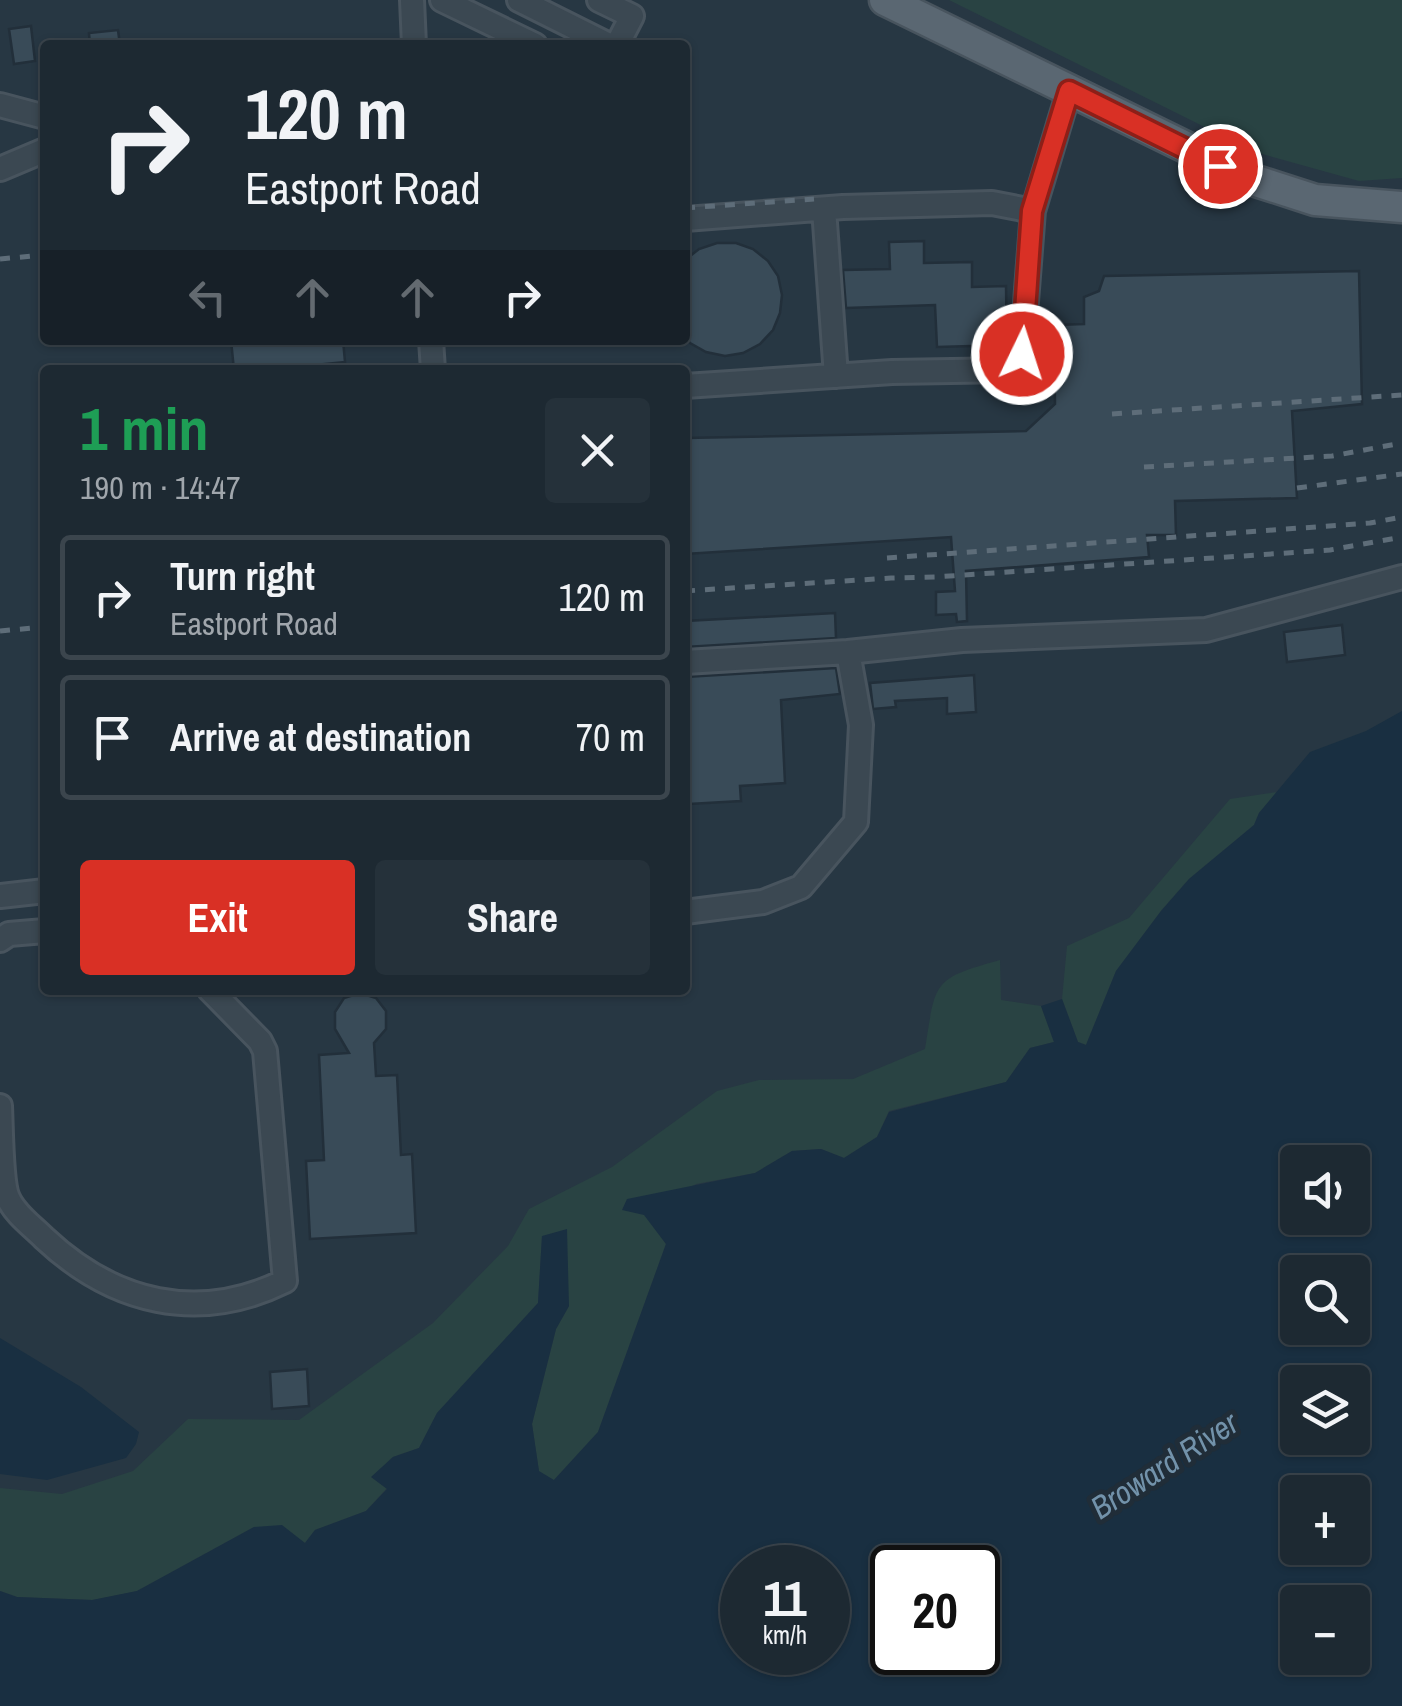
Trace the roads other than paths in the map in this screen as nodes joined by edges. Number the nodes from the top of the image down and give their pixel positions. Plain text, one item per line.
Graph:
1 (412, 0) edge
2 (442, 0) edge
3 (518, 0) edge
4 (599, 0) edge
5 (885, 0) edge
6 (414, 40) edge
7 (525, 40) edge
8 (599, 40) edge
9 (620, 40) edge
10 (1069, 91) junction
11 (0, 105) edge
12 (40, 116) edge
13 (40, 152) edge
14 (0, 168) edge
15 (824, 208) junction
16 (1402, 208) edge
17 (1032, 211) junction
18 (690, 219) edge
19 (836, 376) junction
20 (690, 386) edge
21 (1402, 577) edge
22 (848, 652) junction
23 (690, 662) edge
24 (40, 892) edge
25 (0, 896) edge
26 (690, 911) edge
27 (40, 931) edge
28 (0, 940) edge
29 (215, 995) edge
30 (0, 1106) edge

1 - 6 lane
2 - 7 lane
3 - 8 lane
4 - 9 lane
5 - 10 main road
10 - 16 main road
10 - 17 lane
11 - 12 lane
13 - 14 lane
15 - 17 lane
15 - 18 lane
15 - 19 lane
17 - 19 lane
19 - 20 lane
21 - 22 lane
22 - 23 lane
22 - 26 lane
24 - 25 lane
27 - 28 lane
29 - 30 lane

